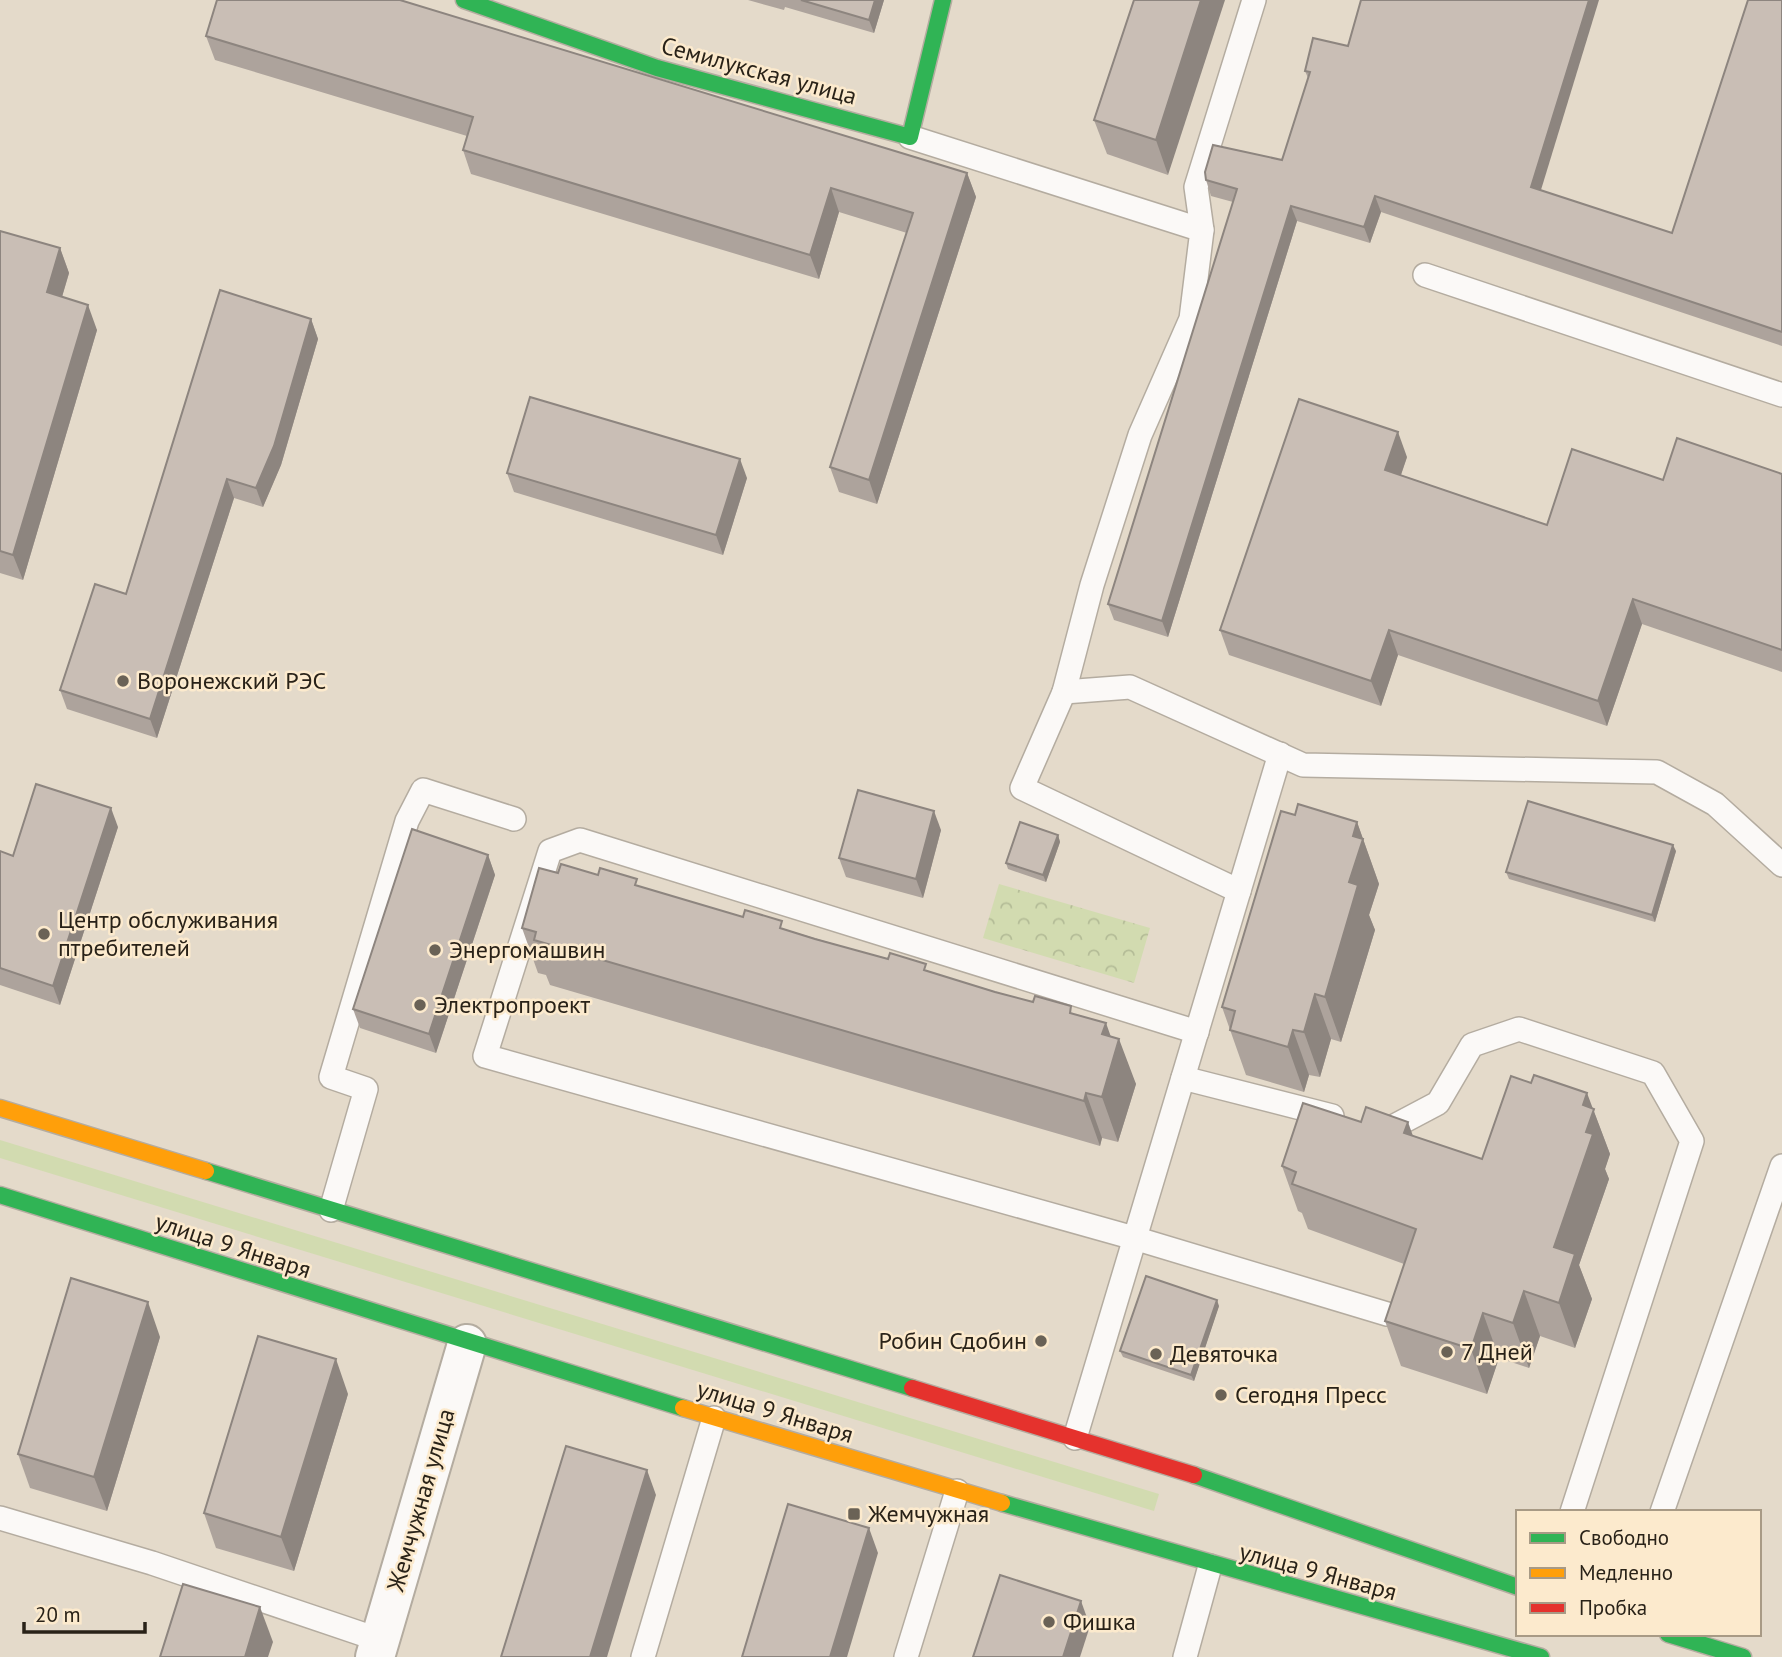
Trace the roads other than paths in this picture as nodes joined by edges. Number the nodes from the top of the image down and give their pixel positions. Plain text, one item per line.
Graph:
1 (464, 0) edge
2 (943, 0) edge
3 (1254, 0) edge
4 (910, 136) junction
5 (1202, 230) junction
6 (1425, 275) dead end
7 (1782, 395) edge
8 (1064, 692) junction
9 (1280, 754) junction
10 (514, 819) dead end
11 (1782, 865) edge
12 (1239, 891) junction
13 (1197, 1032) junction
14 (1183, 1078) junction
15 (0, 1108) edge
16 (1782, 1166) edge
17 (0, 1195) edge
18 (331, 1210) junction
19 (1134, 1238) junction
20 (1387, 1314) edge
21 (467, 1344) junction
22 (714, 1418) junction
23 (1075, 1438) junction
24 (957, 1491) junction
25 (1573, 1510) edge
26 (1663, 1510) edge
27 (0, 1518) edge
28 (1210, 1566) junction
29 (1516, 1586) edge
30 (1675, 1636) edge
31 (377, 1649) edge
32 (643, 1657) edge
33 (905, 1657) edge
34 (1185, 1657) edge
35 (1541, 1657) edge
36 (1743, 1657) edge

1 - 4 main road, Семилукская улица
2 - 4 main road
3 - 5 lane
4 - 5 lane
5 - 8 lane
6 - 7 lane
8 - 9 lane
8 - 12 lane
9 - 11 lane
9 - 12 lane
10 - 18 lane
12 - 13 lane
13 - 14 lane
13 - 19 lane
14 - 19 lane
14 - 25 lane
15 - 18 main road, улица 9 Января
16 - 26 lane
17 - 21 main road, улица 9 Января
18 - 23 main road, улица 9 Января
19 - 20 lane
19 - 23 lane
21 - 22 main road, улица 9 Января
21 - 31 street, Жемчужная улица
22 - 24 main road, улица 9 Января
22 - 32 lane
23 - 29 main road, улица 9 Января
24 - 28 main road, улица 9 Января
24 - 33 lane
27 - 31 lane
28 - 34 lane
28 - 35 main road, улица 9 Января
30 - 36 main road

